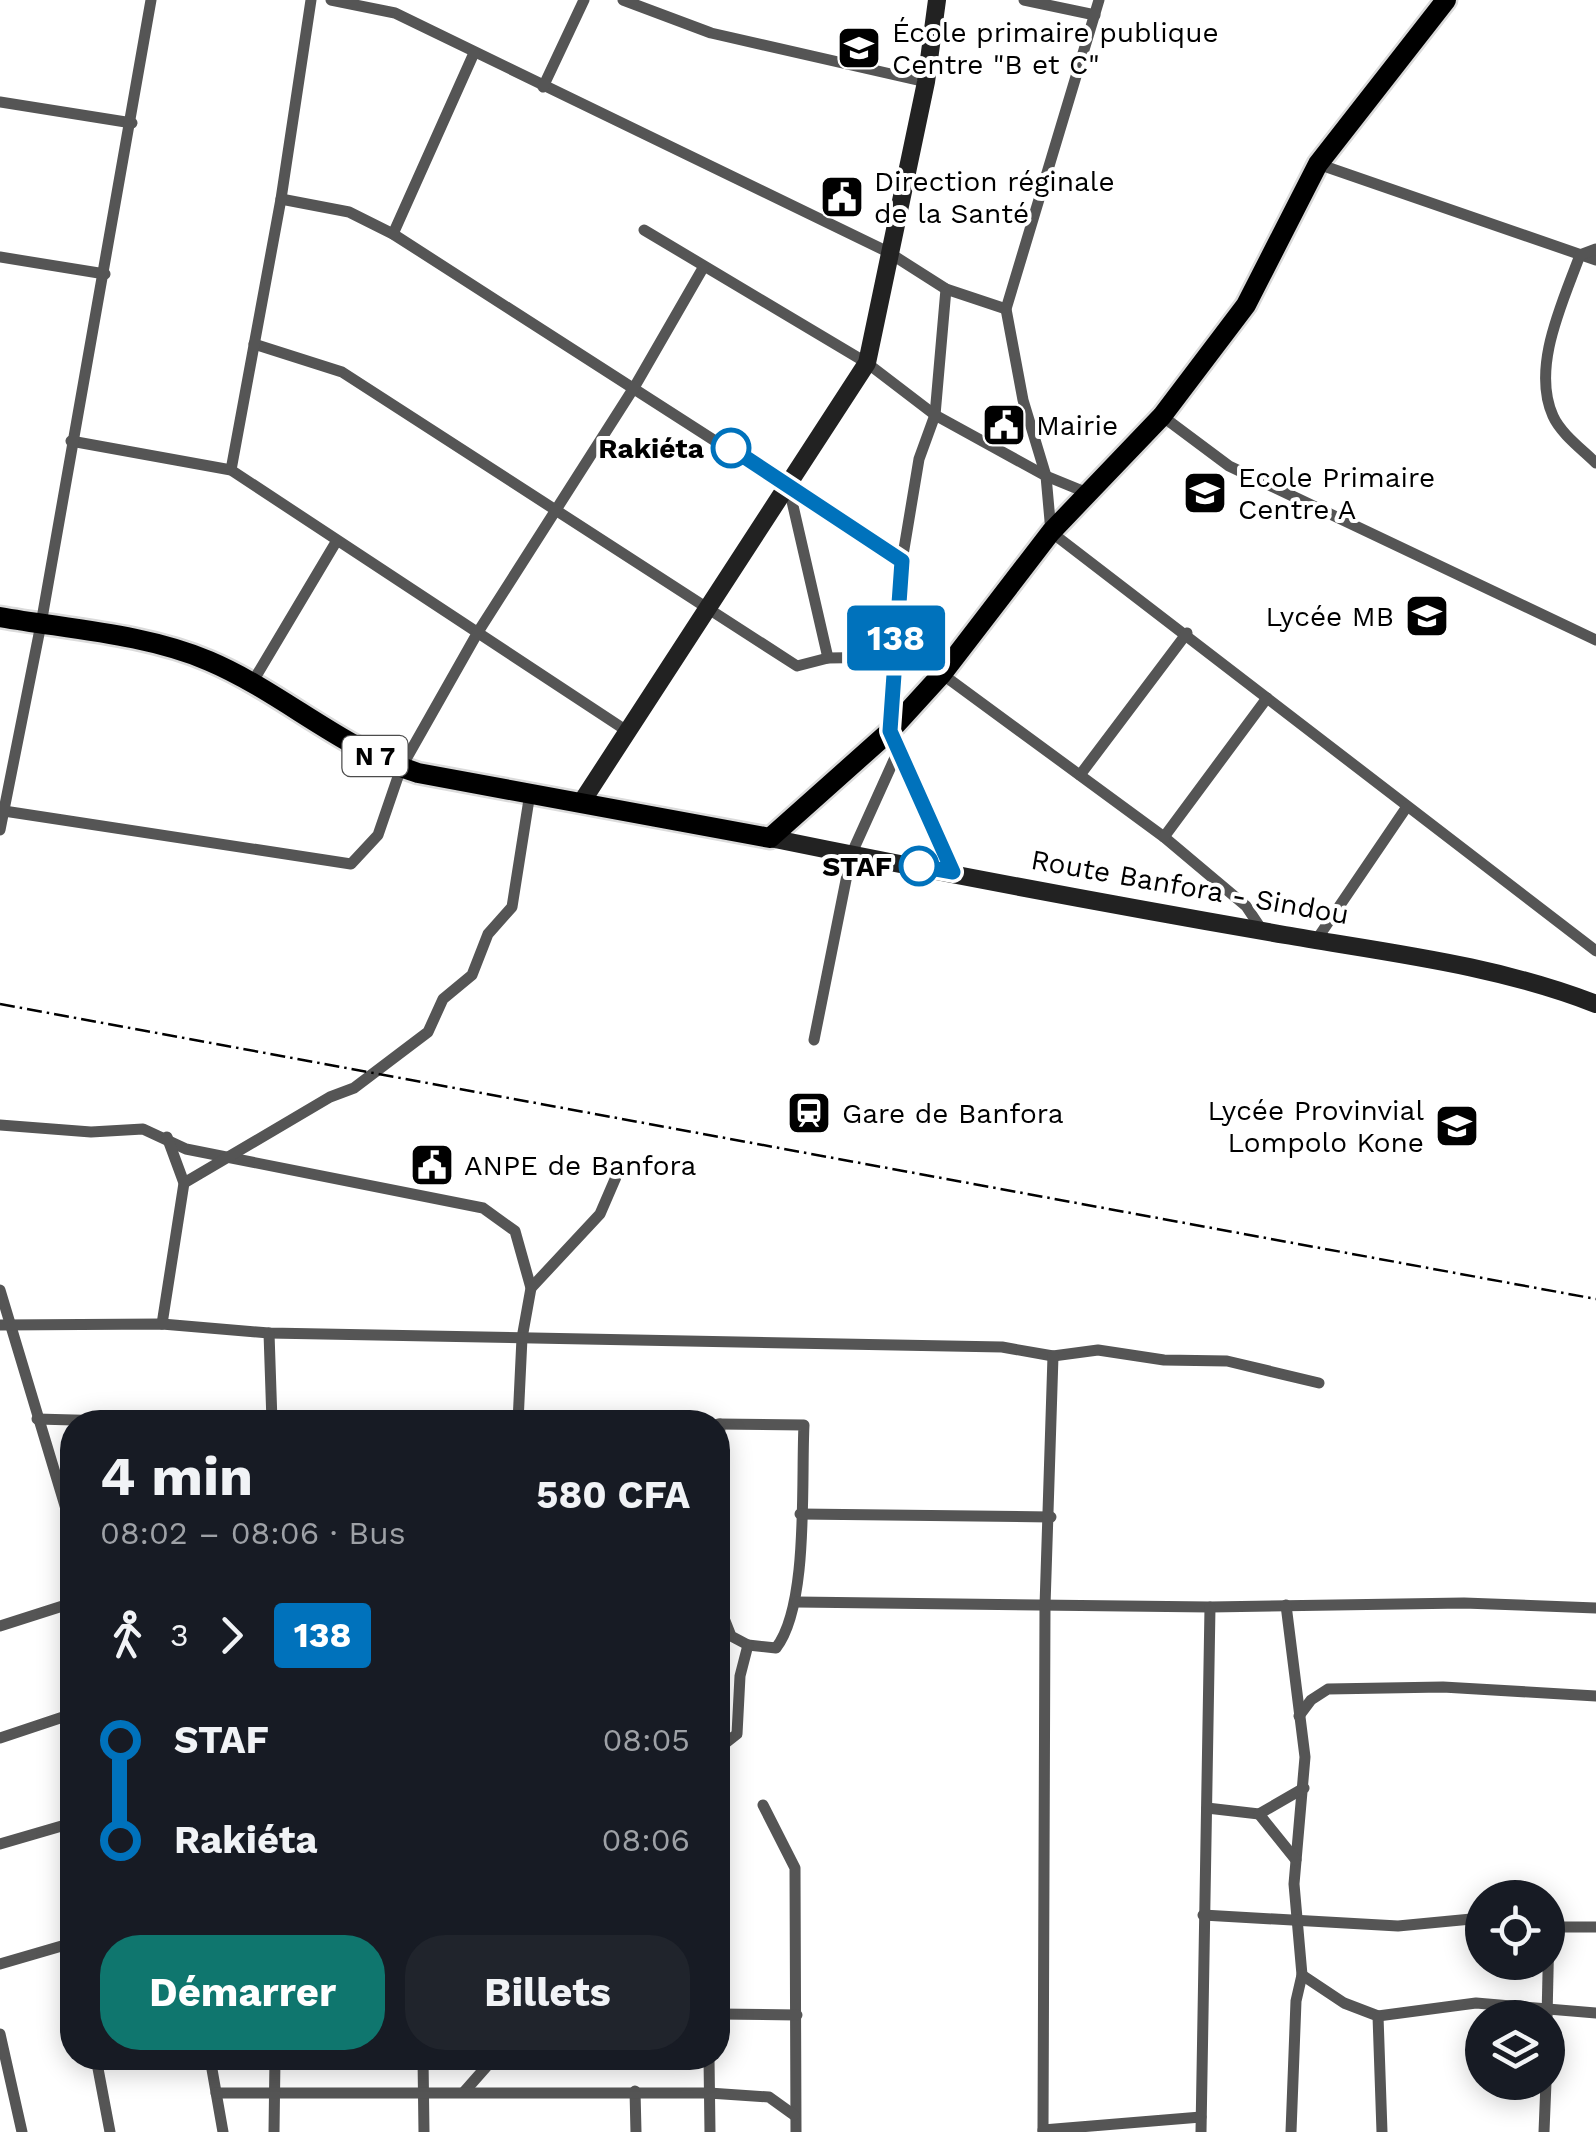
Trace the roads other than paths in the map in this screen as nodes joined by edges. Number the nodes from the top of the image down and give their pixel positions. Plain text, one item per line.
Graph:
1 (152, 0) edge
2 (311, 0) edge
3 (331, 0) edge
4 (584, 0) edge
5 (622, 0) edge
6 (937, 0) edge
7 (1024, 0) edge
8 (1099, 0) edge
9 (1446, 0) edge
10 (1095, 16) junction
11 (474, 53) junction
12 (926, 82) junction
13 (543, 87) junction
14 (0, 102) edge
15 (132, 123) junction
16 (1318, 164) junction
17 (281, 199) junction
18 (644, 230) dead end
19 (393, 234) junction
20 (1596, 249) edge
21 (888, 252) junction
22 (1580, 255) junction
23 (0, 257) edge
24 (1596, 260) edge
25 (703, 268) junction
26 (105, 274) junction
27 (946, 289) junction
28 (1006, 309) junction
29 (254, 344) junction
30 (867, 363) junction
31 (635, 386) junction
32 (936, 415) junction
33 (1162, 416) junction
34 (71, 440) junction
35 (1596, 463) edge
36 (231, 470) junction
37 (1046, 476) junction
38 (788, 484) junction
39 (1090, 494) junction
40 (555, 510) junction
41 (1051, 532) junction
42 (336, 542) junction
43 (902, 561) junction
44 (706, 610) junction
45 (0, 617) edge
46 (41, 624) junction
47 (478, 632) junction
48 (1186, 633) junction
49 (1596, 640) edge
50 (894, 657) junction
51 (828, 658) junction
52 (942, 674) junction
53 (252, 683) junction
54 (1267, 698) junction
55 (627, 731) junction
56 (894, 741) junction
57 (401, 768) junction
58 (1080, 775) junction
59 (530, 793) junction
60 (581, 802) junction
61 (1406, 808) junction
62 (4, 812) junction
63 (0, 830) edge
64 (1164, 837) junction
65 (770, 838) junction
66 (851, 855) junction
67 (953, 872) junction
68 (1262, 930) junction
69 (1317, 940) junction
70 (1596, 950) edge
71 (1596, 1004) edge
72 (814, 1040) dead end
73 (0, 1126) edge
74 (167, 1137) junction
75 (226, 1157) junction
76 (616, 1178) dead end
77 (184, 1183) junction
78 (531, 1288) junction
79 (0, 1290) edge
80 (162, 1324) junction
81 (4, 1325) edge
82 (269, 1333) junction
83 (522, 1338) junction
84 (1053, 1356) junction
85 (1319, 1383) dead end
86 (272, 1410) edge
87 (519, 1410) edge
88 (38, 1418) junction
89 (60, 1419) edge
90 (730, 1424) edge
91 (60, 1490) edge
92 (800, 1514) junction
93 (1051, 1518) junction
94 (797, 1602) junction
95 (1286, 1605) junction
96 (1046, 1606) junction
97 (60, 1607) edge
98 (1210, 1607) junction
99 (1596, 1608) edge
100 (0, 1626) edge
101 (730, 1633) edge
102 (748, 1646) junction
103 (1596, 1696) edge
104 (1300, 1716) junction
105 (60, 1718) edge
106 (0, 1738) edge
107 (730, 1738) edge
108 (1304, 1788) junction
109 (762, 1805) dead end
110 (1207, 1808) junction
111 (1259, 1814) junction
112 (60, 1826) edge
113 (0, 1844) edge
114 (1296, 1860) junction
115 (1204, 1915) junction
116 (1300, 1919) junction
117 (1465, 1920) edge
118 (1565, 1927) edge
119 (1596, 1927) edge
120 (60, 1946) edge
121 (5, 1962) edge
122 (0, 1974) edge
123 (1302, 1975) junction
124 (1465, 2004) edge
125 (1565, 2013) edge
126 (1596, 2013) edge
127 (730, 2014) edge
128 (797, 2015) junction
129 (1378, 2016) junction
130 (0, 2034) edge
131 (98, 2070) edge
132 (212, 2070) edge
133 (275, 2070) edge
134 (424, 2070) edge
135 (483, 2070) edge
136 (709, 2070) edge
137 (423, 2090) junction
138 (635, 2091) junction
139 (274, 2092) junction
140 (464, 2092) junction
141 (216, 2093) junction
142 (710, 2093) junction
143 (1546, 2100) edge
144 (794, 2115) junction
145 (1202, 2116) junction
146 (1546, 2130) edge
147 (1043, 2131) edge
148 (22, 2132) edge
149 (110, 2132) edge
150 (223, 2132) edge
151 (274, 2132) edge
152 (424, 2132) edge
153 (636, 2132) edge
154 (710, 2132) edge
155 (796, 2132) edge
156 (1201, 2132) edge
157 (1292, 2132) edge
158 (1382, 2132) edge

1 - 15 street
2 - 17 street
3 - 11 street
4 - 13 street
5 - 12 street
6 - 12 main road
7 - 10 street
8 - 10 street
9 - 16 highway
10 - 28 street
11 - 13 street
11 - 19 street
12 - 21 main road
13 - 21 street
14 - 15 street
15 - 26 street
16 - 22 street
16 - 33 highway
17 - 19 street
17 - 29 street
18 - 25 street
19 - 31 street
20 - 22 street
21 - 27 street
21 - 30 main road
22 - 24 street
22 - 35 street
23 - 26 street
25 - 30 street
25 - 31 street
26 - 34 street
27 - 28 street
27 - 32 street
28 - 37 street
29 - 36 street
29 - 40 street
30 - 32 street
30 - 38 main road
31 - 38 street
31 - 40 street
32 - 37 street
32 - 43 street
33 - 39 highway
33 - 49 street
34 - 36 street
34 - 46 street
36 - 42 street
37 - 39 street
37 - 41 street
38 - 43 street
38 - 44 main road
38 - 51 street
39 - 41 highway
40 - 44 street
40 - 47 street
41 - 48 street
41 - 52 highway
42 - 47 street
42 - 53 street
43 - 50 street
44 - 51 street
44 - 55 main road
45 - 46 highway, N 7
46 - 53 highway, N 7
46 - 62 street
47 - 55 street
47 - 57 street
48 - 54 street
48 - 58 street
50 - 51 street
50 - 56 street
52 - 56 highway
52 - 58 street
53 - 57 highway, N 7
54 - 61 street
54 - 64 street
55 - 60 main road
56 - 65 highway
56 - 66 street
56 - 67 street
57 - 59 highway, N 7
57 - 62 street
58 - 64 street
59 - 60 highway, N 7
59 - 75 street
60 - 65 highway, N 7
61 - 69 street
61 - 70 street
62 - 63 street
64 - 68 street
65 - 66 main road, Route Banfora - Sindou
66 - 67 main road, Route Banfora - Sindou
66 - 72 street
67 - 68 main road, Route Banfora - Sindou
68 - 69 main road, Route Banfora - Sindou
69 - 71 main road, Route Banfora - Sindou
73 - 74 street
74 - 75 street
74 - 77 street
75 - 77 street
75 - 78 street
76 - 78 street
77 - 80 street
78 - 83 street
79 - 81 street
80 - 81 street
80 - 82 street
81 - 88 street
82 - 83 street
82 - 86 street
83 - 84 street
83 - 87 street
84 - 85 street
84 - 93 street
88 - 89 street
88 - 91 street
90 - 92 street
92 - 93 street
92 - 94 street
93 - 96 street
94 - 96 street
94 - 102 street
95 - 98 street
95 - 99 street
95 - 104 street
96 - 98 street
96 - 147 street
97 - 100 street
98 - 110 street
101 - 102 street
102 - 107 street
103 - 104 street
104 - 108 street
105 - 106 street
108 - 111 street
108 - 114 street
109 - 128 street
110 - 111 street
110 - 115 street
111 - 114 street
112 - 113 street
114 - 116 street
115 - 116 street
115 - 145 street
116 - 117 street
116 - 123 street
118 - 119 street
120 - 121 street
121 - 122 street
123 - 129 street
123 - 157 street
124 - 129 street
125 - 126 street
127 - 128 street
128 - 144 street
129 - 158 street
130 - 148 street
131 - 149 street
132 - 141 street
133 - 139 street
134 - 137 street
135 - 140 street
136 - 142 street
137 - 139 street
137 - 140 street
137 - 152 street
138 - 140 street
138 - 142 street
138 - 153 street
139 - 141 street
139 - 151 street
141 - 150 street
142 - 144 street
142 - 154 street
143 - 146 street
144 - 155 street
145 - 147 street
145 - 156 street

